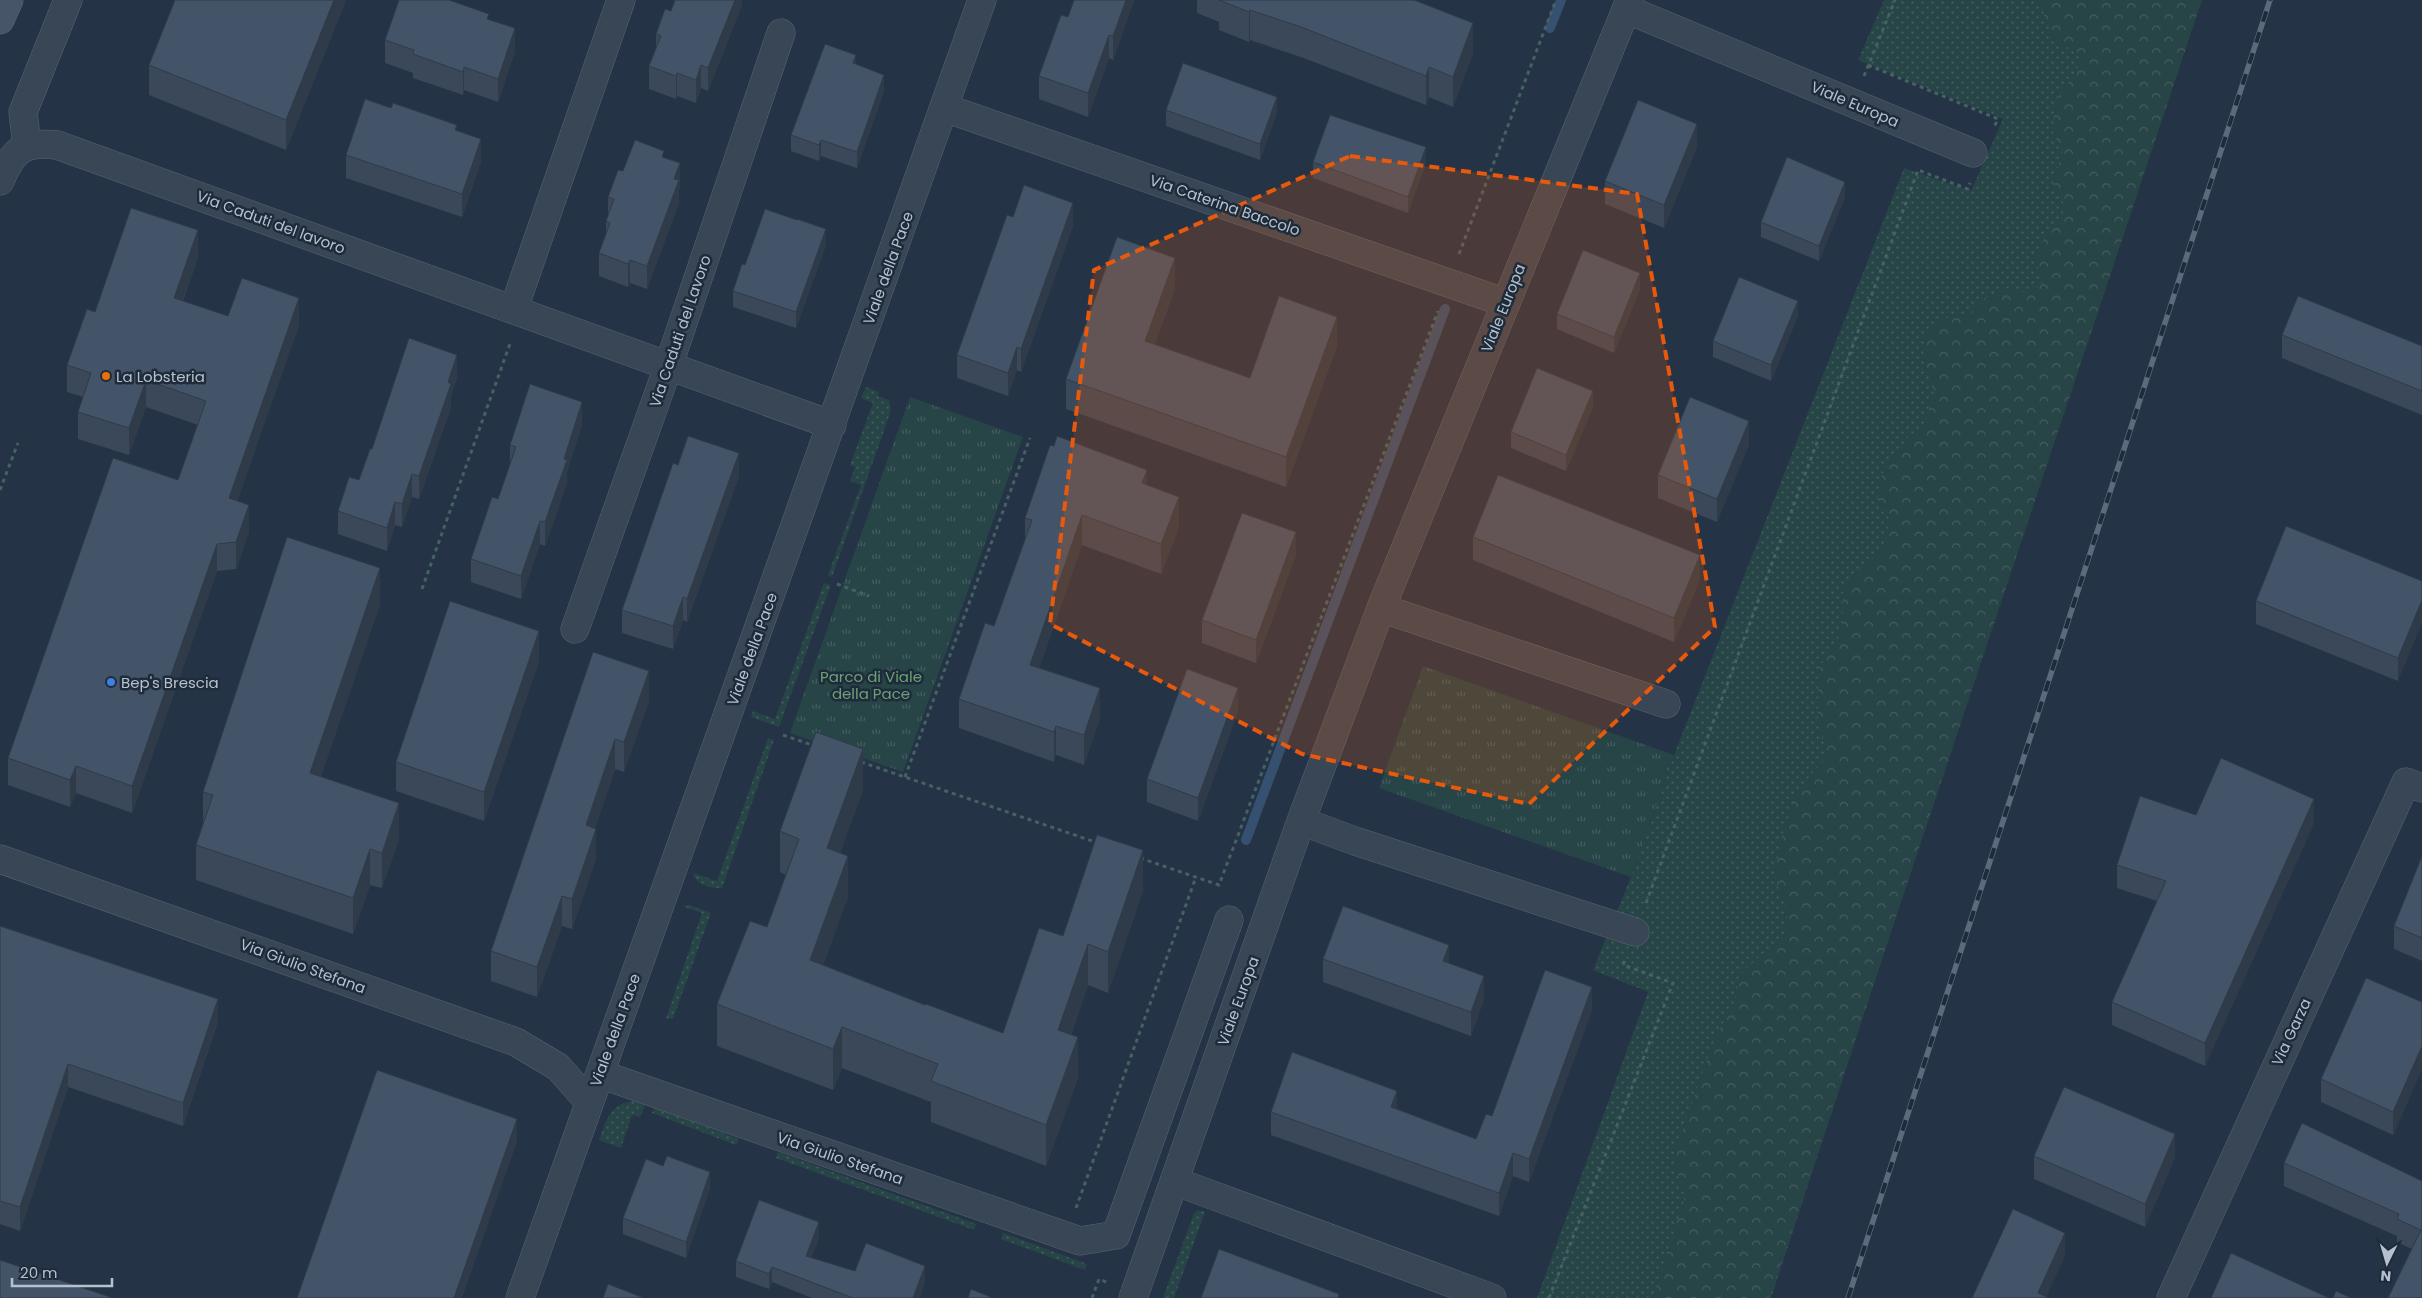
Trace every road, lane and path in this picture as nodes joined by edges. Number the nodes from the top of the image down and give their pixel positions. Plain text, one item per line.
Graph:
1 (9, 0) edge
2 (68, 0) edge
3 (621, 0) edge
4 (982, 0) edge
5 (1556, 0) edge
6 (1895, 0) edge
7 (1628, 5) edge
8 (0, 20) edge
9 (781, 33) dead end
10 (1868, 65) junction
11 (1852, 103) junction
12 (945, 108) junction
13 (1982, 144) joint
14 (28, 146) junction
15 (1972, 180) dead end
16 (0, 181) edge
17 (1459, 256) dead end
18 (1506, 303) junction
19 (1440, 305) dead end
20 (514, 308) junction
21 (511, 340) dead end
22 (669, 364) junction
23 (832, 425) junction
24 (1030, 438) dead end
25 (18, 442) dead end
26 (0, 490) edge
27 (837, 584) dead end
28 (422, 590) dead end
29 (869, 596) dead end
30 (1381, 608) junction
31 (575, 628) dead end
32 (1666, 704) dead end
33 (783, 735) dead end
34 (820, 748) edge
35 (858, 761) edge
36 (905, 777) junction
37 (2422, 788) edge
38 (1301, 821) junction
39 (1102, 845) edge
40 (1139, 858) edge
41 (0, 859) edge
42 (1196, 877) junction
43 (1229, 920) dead end
44 (1636, 932) junction
45 (600, 1074) junction
46 (589, 1102) junction
47 (1174, 1181) junction
48 (1077, 1229) junction
49 (520, 1298) edge
50 (1132, 1298) edge
51 (1492, 1298) edge
52 (1549, 1298) edge
53 (2171, 1298) edge

1 - 8 main road
2 - 14 street
3 - 20 street
4 - 12 street, Viale della Pace
5 - 17 path
6 - 10 path
7 - 11 street, Viale Europa
7 - 18 street, Viale Europa
9 - 22 street, Via Caduti del Lavoro
10 - 11 path
10 - 13 path
11 - 13 street, Viale Europa
12 - 18 street, Via Caterina Baccolo
12 - 23 street, Viale della Pace
14 - 16 street
14 - 20 street, Via Caduti del lavoro
15 - 44 path
18 - 30 street, Viale Europa
19 - 42 path
20 - 22 street, Via Caduti del lavoro
21 - 28 path
22 - 23 street, Via Caduti del lavoro
22 - 31 street, Via Caduti del Lavoro
23 - 45 street, Viale della Pace
24 - 36 path
25 - 26 path
27 - 29 path
30 - 32 street
30 - 38 street, Viale Europa
33 - 34 path
35 - 36 path
36 - 39 path
37 - 53 street, Via Garza
38 - 44 street
38 - 47 street, Viale Europa
40 - 42 path
41 - 46 street, Via Giulio Stefana
42 - 48 path
43 - 48 street
44 - 52 path
45 - 46 street, Viale della Pace
45 - 48 street, Via Giulio Stefana
46 - 49 street, Viale della Pace
47 - 50 street, Viale Europa
47 - 51 street

